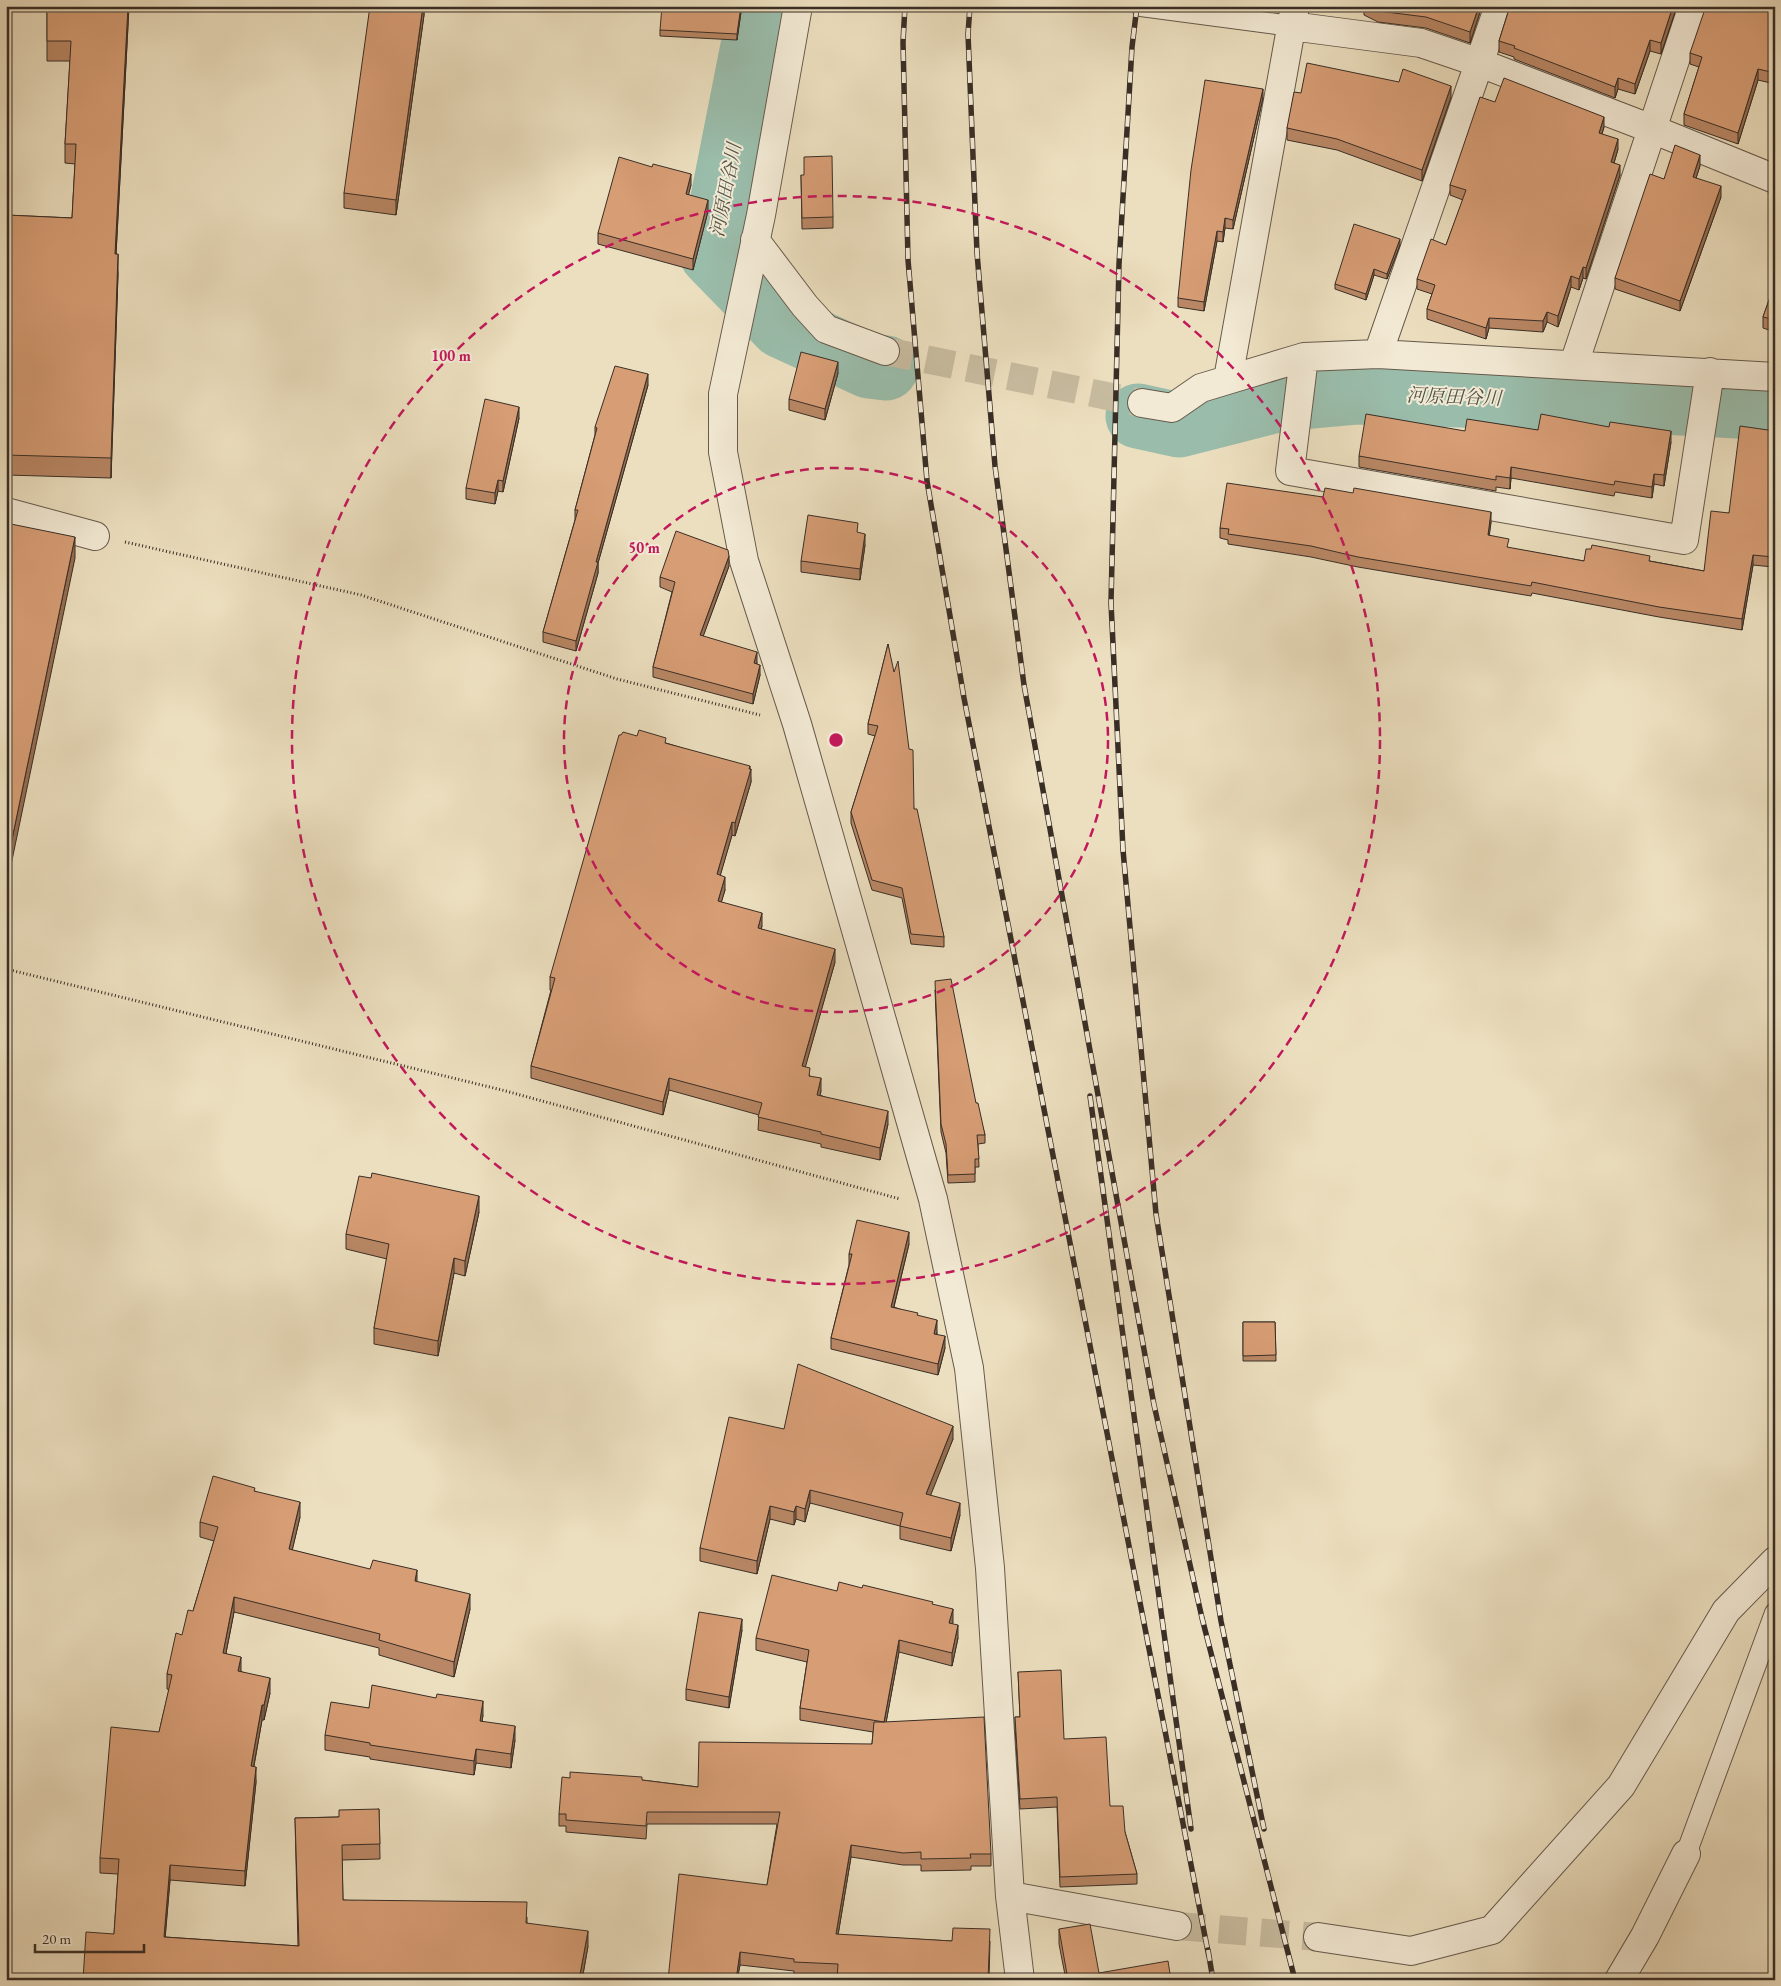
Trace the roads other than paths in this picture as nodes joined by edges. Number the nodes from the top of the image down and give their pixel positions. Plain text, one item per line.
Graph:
1 (798, 6) edge
2 (1141, 6) edge
3 (1499, 6) edge
4 (1693, 6) edge
5 (1293, 16) edge
6 (1480, 63) junction
7 (1652, 129) junction
8 (1775, 179) edge
9 (755, 240) junction
10 (885, 351) tunnel mouth
11 (1378, 354) junction
12 (1574, 364) junction
13 (1303, 368) junction
14 (1775, 377) edge
15 (1228, 380) junction
16 (1709, 380) junction
17 (1142, 403) tunnel mouth
18 (6, 512) edge
19 (95, 536) road end
20 (1775, 1561) edge
21 (1775, 1613) edge
22 (1686, 1854) joint
23 (1010, 1896) junction
24 (1177, 1926) tunnel mouth
25 (1318, 1937) tunnel mouth
26 (1020, 1980) edge
27 (1619, 1980) edge

1 - 9 street
2 - 5 lane
3 - 6 street
4 - 7 street
5 - 6 street
5 - 15 street
6 - 7 street
6 - 11 street
7 - 8 street
7 - 12 street
9 - 10 street
9 - 23 street
11 - 12 street
11 - 13 street
12 - 16 street
13 - 15 street
13 - 16 street
14 - 16 street
15 - 17 street
18 - 19 street
20 - 25 street
21 - 22 lane
22 - 27 street
23 - 24 street
23 - 26 street

